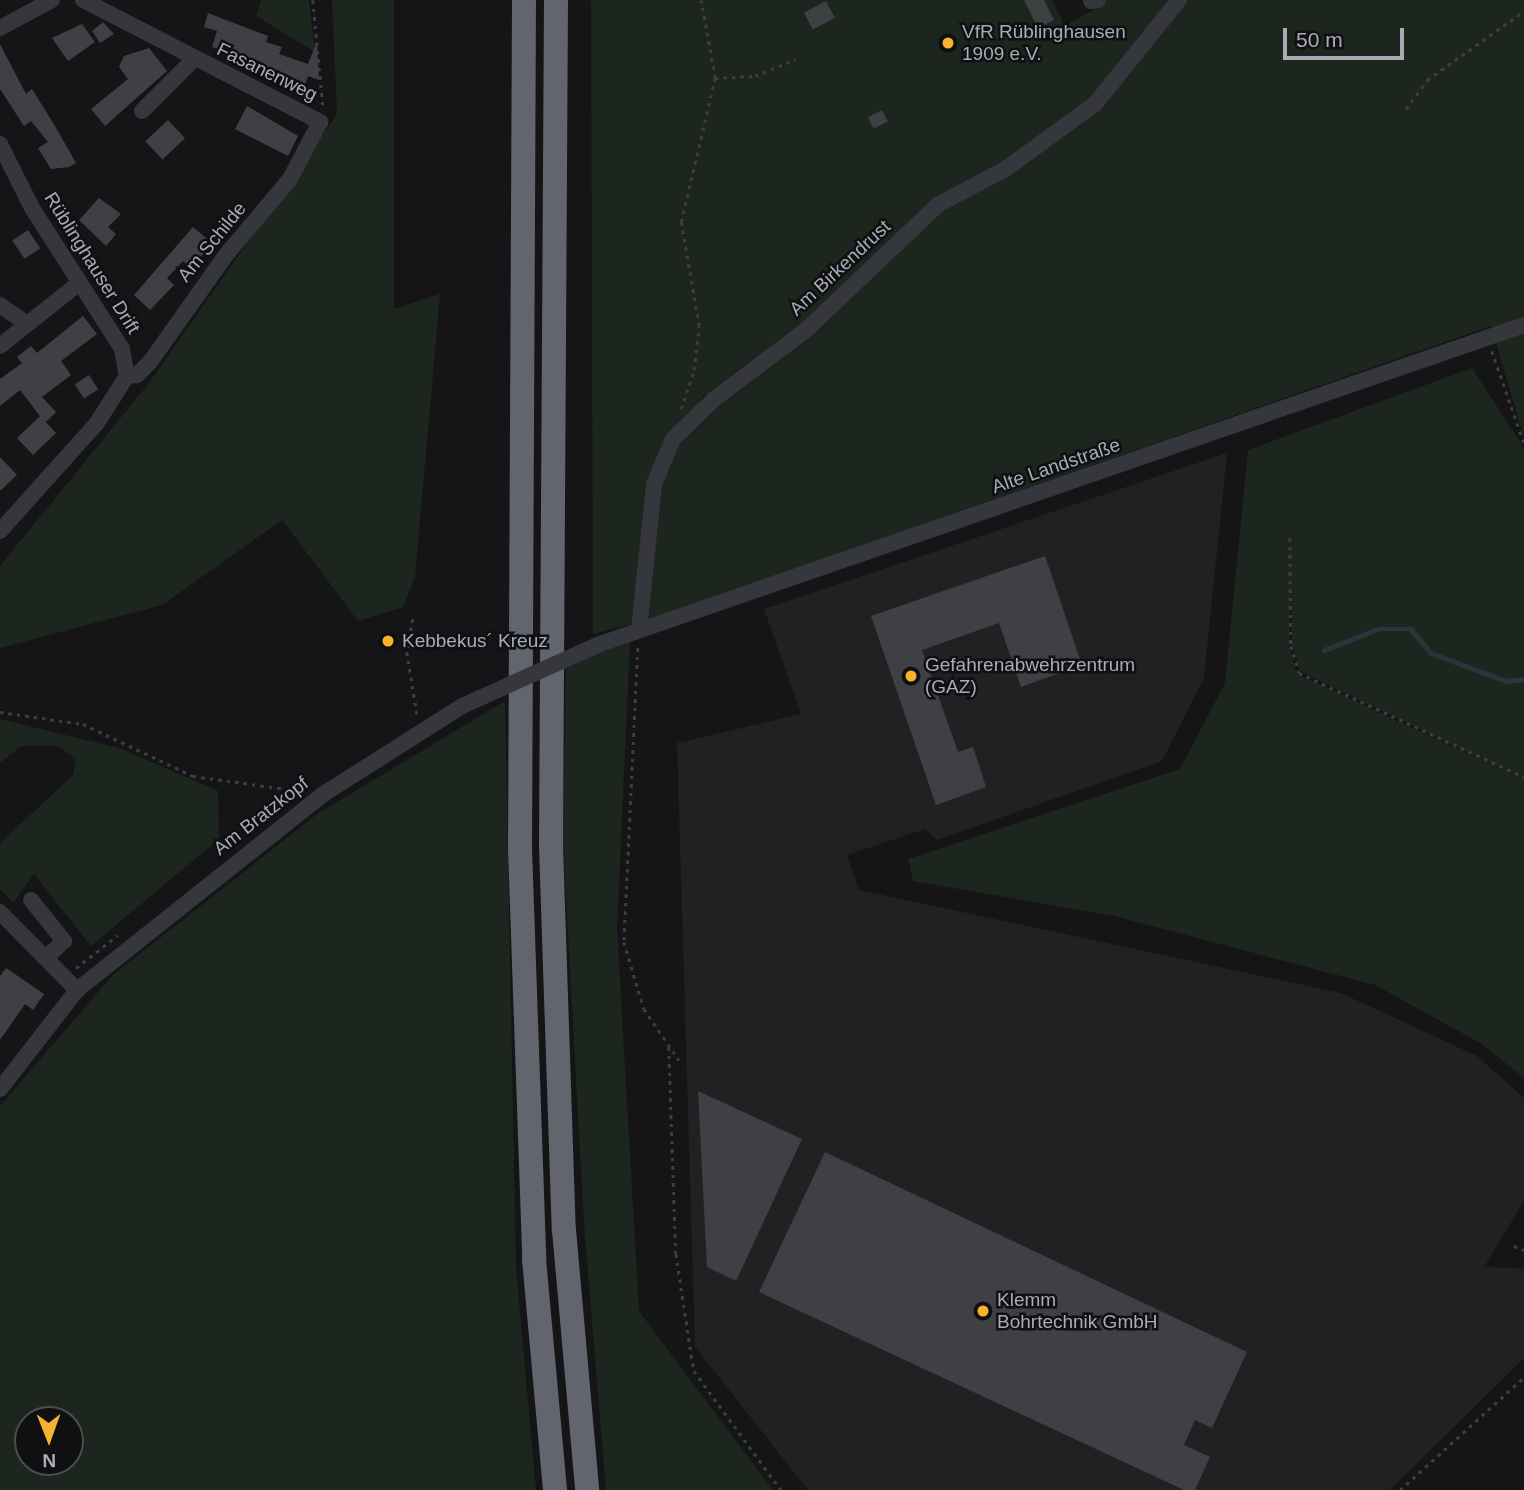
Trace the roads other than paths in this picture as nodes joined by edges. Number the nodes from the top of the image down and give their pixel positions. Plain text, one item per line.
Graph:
1 (52, 0) edge
2 (83, 0) edge
3 (524, 0) edge
4 (556, 0) edge
5 (1172, 2) edge
6 (0, 28) edge
7 (194, 59) junction
8 (142, 111) dead end
9 (320, 122) joint
10 (0, 144) edge
11 (78, 284) junction
12 (0, 305) edge
13 (26, 323) junction
14 (1524, 325) edge
15 (0, 346) edge
16 (127, 376) junction
17 (0, 531) edge
18 (639, 630) junction
19 (600, 644) joint
20 (31, 900) dead end
21 (0, 912) edge
22 (47, 957) junction
23 (77, 990) junction
24 (0, 1089) edge
25 (555, 1490) edge
26 (587, 1490) edge

1 - 6 street
2 - 7 street, Fasanenweg
3 - 25 highway
4 - 26 highway
5 - 18 street, Am Birkendrust
7 - 8 street, Fasanenweg
7 - 9 street, Fasanenweg
9 - 16 street, Am Schilde
10 - 11 street, Rüblinghauser Drift
11 - 13 street
11 - 16 street, Rüblinghauser Drift
12 - 13 street
13 - 15 street
14 - 18 street, Alte Landstraße
16 - 17 street
18 - 19 street, Alte Landstraße
19 - 23 street, Am Bratzkopf, bridge
20 - 22 street
21 - 22 street
22 - 23 street
23 - 24 street, Am Bratzkopf

